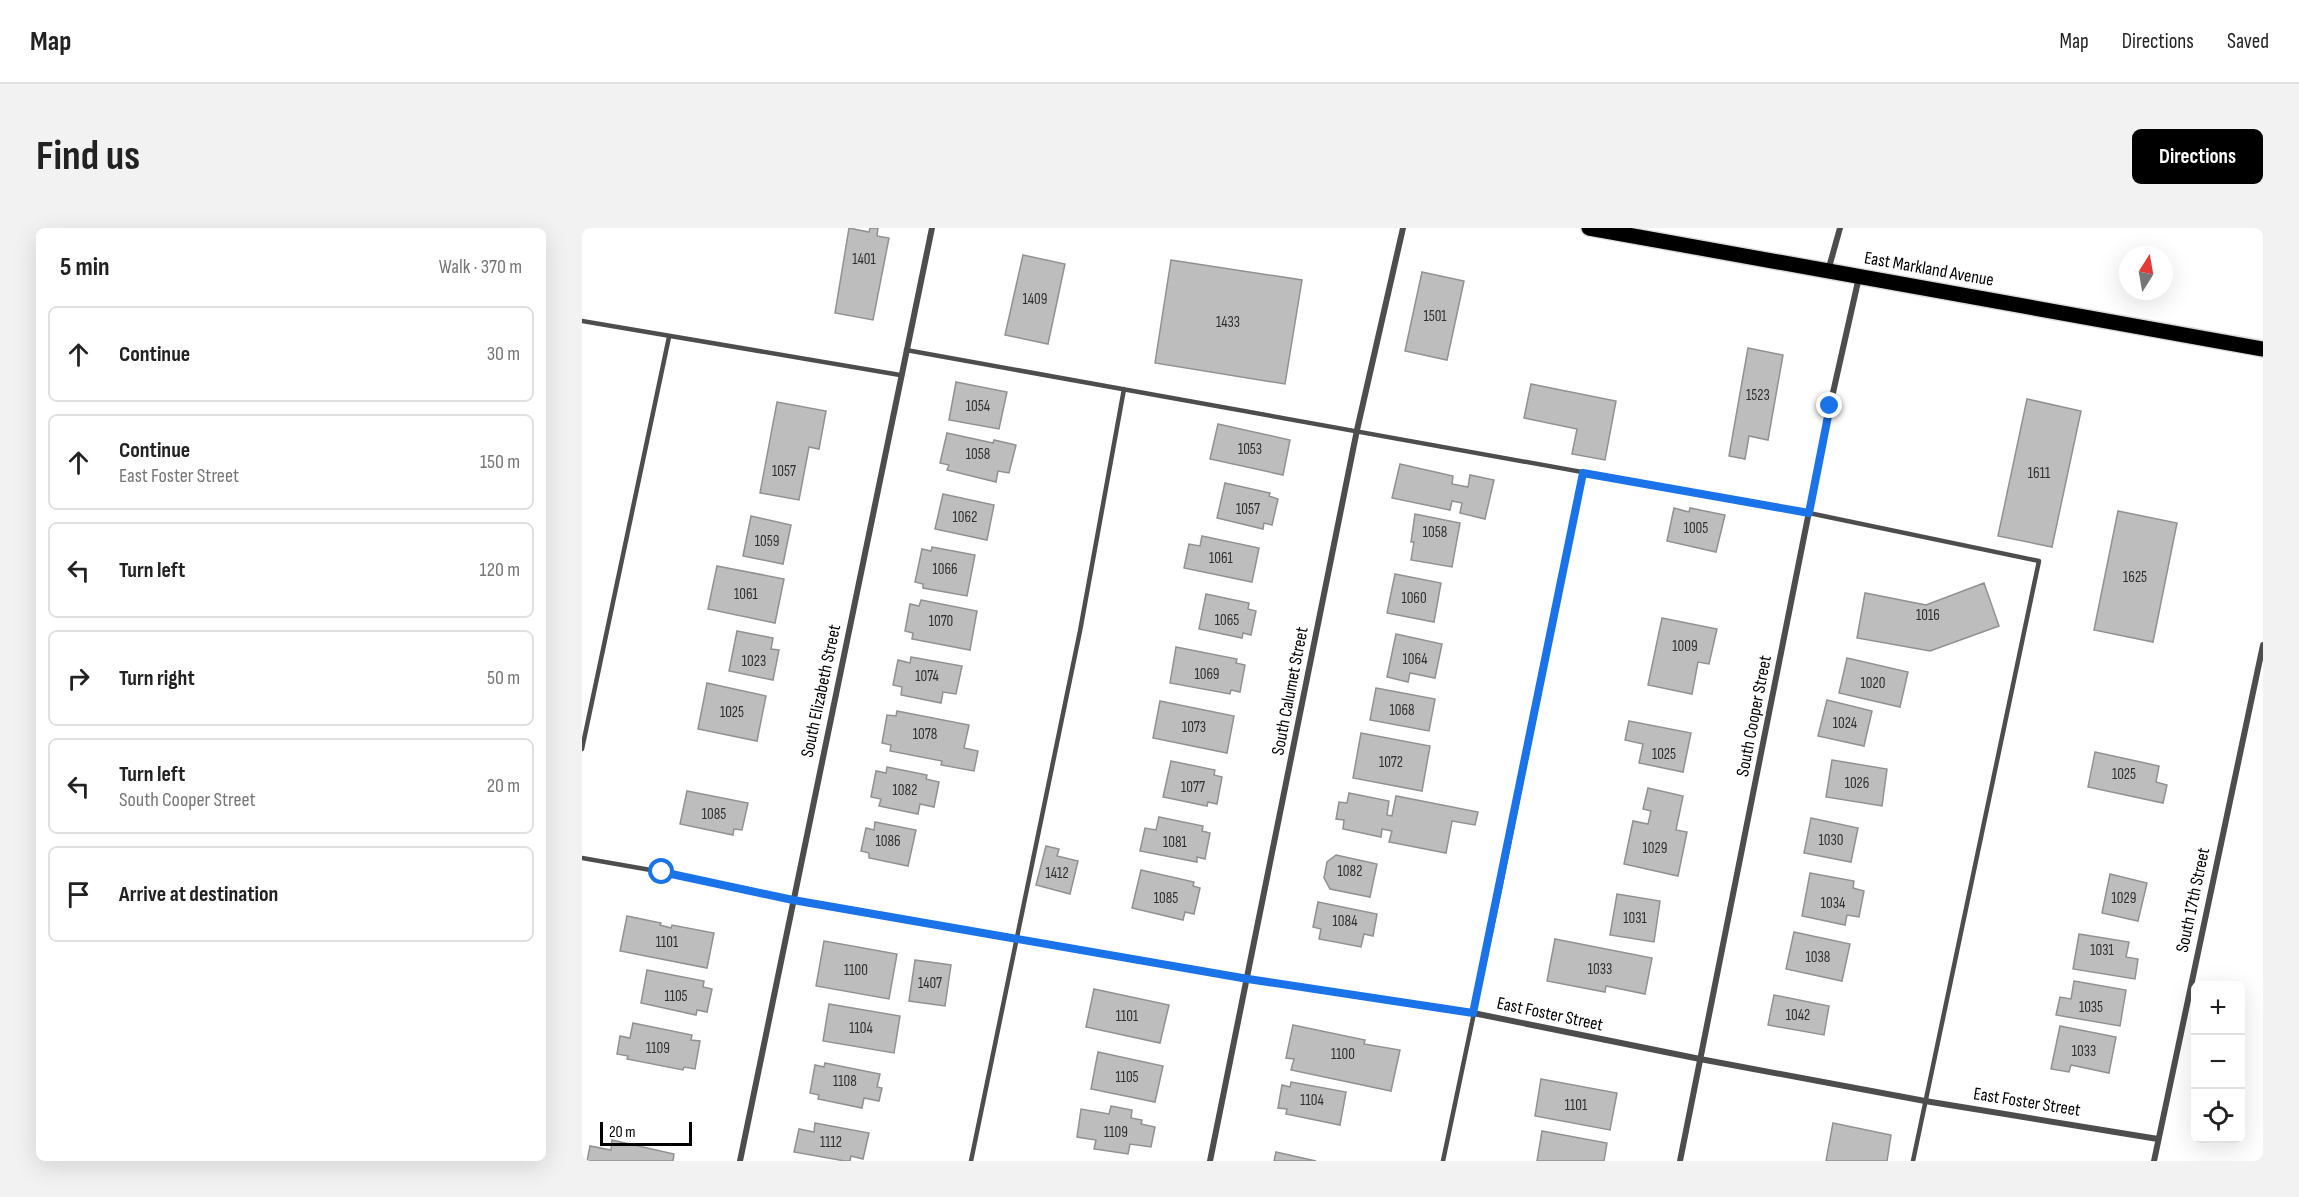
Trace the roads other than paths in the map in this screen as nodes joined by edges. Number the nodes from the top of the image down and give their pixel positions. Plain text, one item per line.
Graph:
1 (932, 228) edge
2 (1403, 228) edge
3 (1588, 228) edge
4 (1840, 228) edge
5 (1622, 231) edge
6 (1828, 271) junction
7 (1859, 276) junction
8 (582, 321) edge
9 (669, 337) junction
10 (2263, 349) edge
11 (906, 350) junction
12 (900, 375) junction
13 (1124, 389) junction
14 (1357, 430) junction
15 (1583, 473) junction
16 (1809, 513) junction
17 (2263, 645) edge
18 (582, 749) edge
19 (582, 858) edge
20 (793, 900) junction
21 (1015, 938) junction
22 (1248, 979) junction
23 (1473, 1013) junction
24 (1700, 1059) junction
25 (1925, 1101) junction
26 (2158, 1139) junction
27 (740, 1161) edge
28 (971, 1161) edge
29 (1210, 1161) edge
30 (1443, 1161) edge
31 (1680, 1161) edge
32 (1913, 1161) edge
33 (2154, 1161) edge

1 - 11 street, South Elizabeth Street
2 - 14 street, South Calumet Street
3 - 5 main road, East Markland Avenue
4 - 6 street
5 - 6 main road, East Markland Avenue
6 - 7 main road, East Markland Avenue
7 - 10 main road, East Markland Avenue
7 - 16 street, South Cooper Street
8 - 9 lane
9 - 12 lane
9 - 18 lane
11 - 12 street, South Elizabeth Street
11 - 13 lane
12 - 20 street, South Elizabeth Street
13 - 14 lane
13 - 21 lane
14 - 15 lane
14 - 22 street, South Calumet Street
15 - 16 lane
15 - 23 lane
16 - 24 street, South Cooper Street
16 - 25 lane
17 - 26 street, South 17th Street
19 - 20 lane
20 - 21 street, East Foster Street
20 - 27 street, South Elizabeth Street
21 - 22 street, East Foster Street
21 - 28 lane
22 - 23 street, East Foster Street
22 - 29 street, South Calumet Street
23 - 24 street, East Foster Street
23 - 30 lane
24 - 25 street, East Foster Street
24 - 31 street, South Cooper Street
25 - 26 street, East Foster Street
25 - 32 lane
26 - 33 street, South 17th Street

